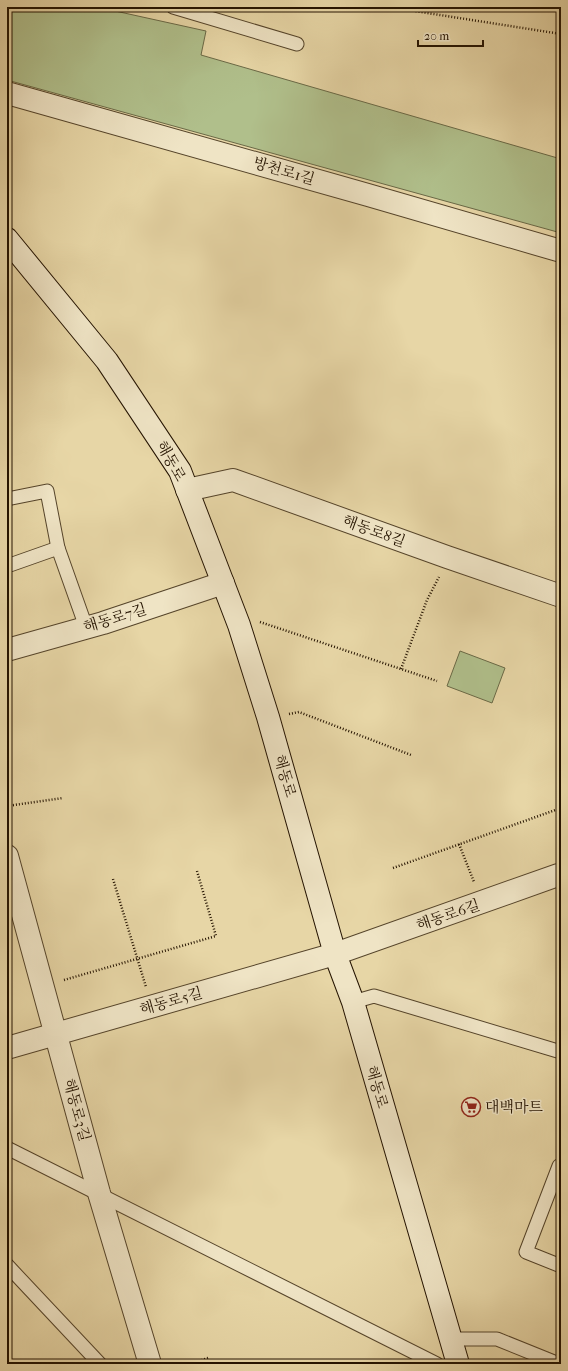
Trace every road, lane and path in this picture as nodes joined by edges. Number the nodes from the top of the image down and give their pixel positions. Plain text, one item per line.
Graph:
1 (173, 7) edge
2 (389, 7) edge
3 (561, 34) edge
4 (297, 44) dead end
5 (7, 93) edge
6 (7, 239) edge
7 (561, 251) edge
8 (187, 490) junction
9 (7, 499) edge
10 (58, 548) junction
11 (447, 557) junction
12 (7, 566) edge
13 (223, 583) junction
14 (561, 596) edge
15 (239, 625) junction
16 (86, 627) junction
17 (7, 650) edge
18 (401, 669) junction
19 (436, 681) dead end
20 (268, 716) junction
21 (411, 755) dead end
22 (63, 798) dead end
23 (7, 806) edge
24 (561, 808) edge
25 (459, 844) junction
26 (7, 856) edge
27 (393, 868) dead end
28 (197, 871) dead end
29 (560, 873) edge
30 (113, 879) dead end
31 (482, 903) junction
32 (335, 954) junction
33 (137, 959) junction
34 (42, 987) junction
35 (352, 1002) junction
36 (152, 1006) junction
37 (56, 1035) junction
38 (7, 1048) edge
39 (561, 1052) edge
40 (7, 1148) edge
41 (561, 1166) edge
42 (99, 1193) junction
43 (7, 1265) edge
44 (561, 1266) edge
45 (450, 1339) junction
46 (208, 1358) dead end
47 (100, 1364) edge
48 (150, 1364) edge
49 (190, 1364) edge
50 (437, 1364) edge
51 (458, 1364) edge
52 (559, 1364) edge

1 - 4 lane
2 - 3 path
5 - 7 street, 방천로1길
6 - 8 street, 해동로
8 - 11 street, 해동로8길
8 - 13 street, 해동로
9 - 10 lane
10 - 12 lane
10 - 16 lane
11 - 14 street, 해동로8길
11 - 18 path
13 - 15 street, 해동로
13 - 16 street, 해동로7길
15 - 18 path
15 - 20 street, 해동로
16 - 17 street, 해동로7길
18 - 19 path
20 - 21 path
20 - 32 street, 해동로
22 - 23 path
24 - 25 path
25 - 27 path
25 - 31 path
26 - 34 street, 해동로3길
28 - 33 path
29 - 31 street, 해동로6길
30 - 33 path
31 - 32 street, 해동로6길
32 - 35 street, 해동로
32 - 36 street, 해동로5길
33 - 34 path
33 - 36 path
34 - 37 street, 해동로3길
35 - 39 lane
35 - 45 street, 해동로
36 - 37 street, 해동로5길
37 - 38 street, 해동로5길
37 - 42 street, 해동로3길
40 - 42 lane
41 - 44 lane
42 - 48 street, 해동로3길
42 - 50 lane
43 - 47 lane
45 - 51 street, 해동로
45 - 52 lane
46 - 49 path

